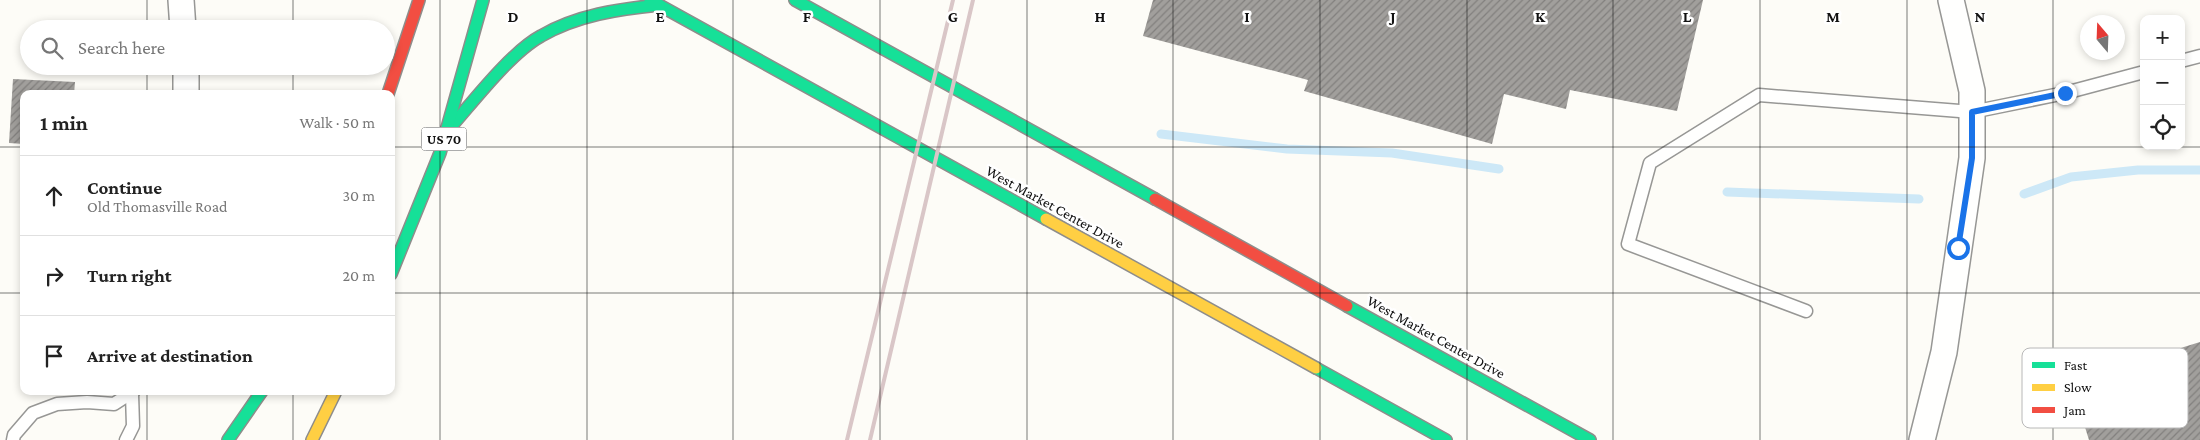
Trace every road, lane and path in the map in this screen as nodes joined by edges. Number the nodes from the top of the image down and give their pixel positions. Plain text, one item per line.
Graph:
1 (181, 0) edge
2 (419, 0) edge
3 (483, 0) edge
4 (795, 0) edge
5 (1951, 0) edge
6 (654, 2) edge
7 (405, 10) dead end
8 (182, 20) edge
9 (409, 29) junction
10 (2200, 56) edge
11 (2185, 60) edge
12 (395, 72) edge
13 (2140, 73) edge
14 (186, 75) edge
15 (394, 75) edge
16 (186, 90) edge
17 (389, 90) edge
18 (1972, 112) junction
19 (446, 132) junction
20 (395, 264) edge
21 (1806, 311) dead end
22 (128, 395) edge
23 (133, 395) edge
24 (259, 395) edge
25 (334, 395) edge
26 (65, 397) edge
27 (13, 440) edge
28 (126, 440) edge
29 (228, 440) edge
30 (312, 440) edge
31 (1446, 440) edge
32 (1590, 440) edge
33 (1922, 440) edge

1 - 8 street
2 - 9 main road
3 - 19 main road, US 70
4 - 32 main road, West Market Center Drive
5 - 18 street
6 - 19 main road
6 - 31 main road, West Market Center Drive
7 - 9 main road
9 - 12 main road
10 - 11 lane
13 - 18 lane
14 - 16 street
15 - 17 main road
18 - 21 lane
18 - 33 street
19 - 20 main road, US 70
22 - 26 lane
23 - 28 lane
24 - 29 main road
25 - 30 main road
26 - 27 lane

